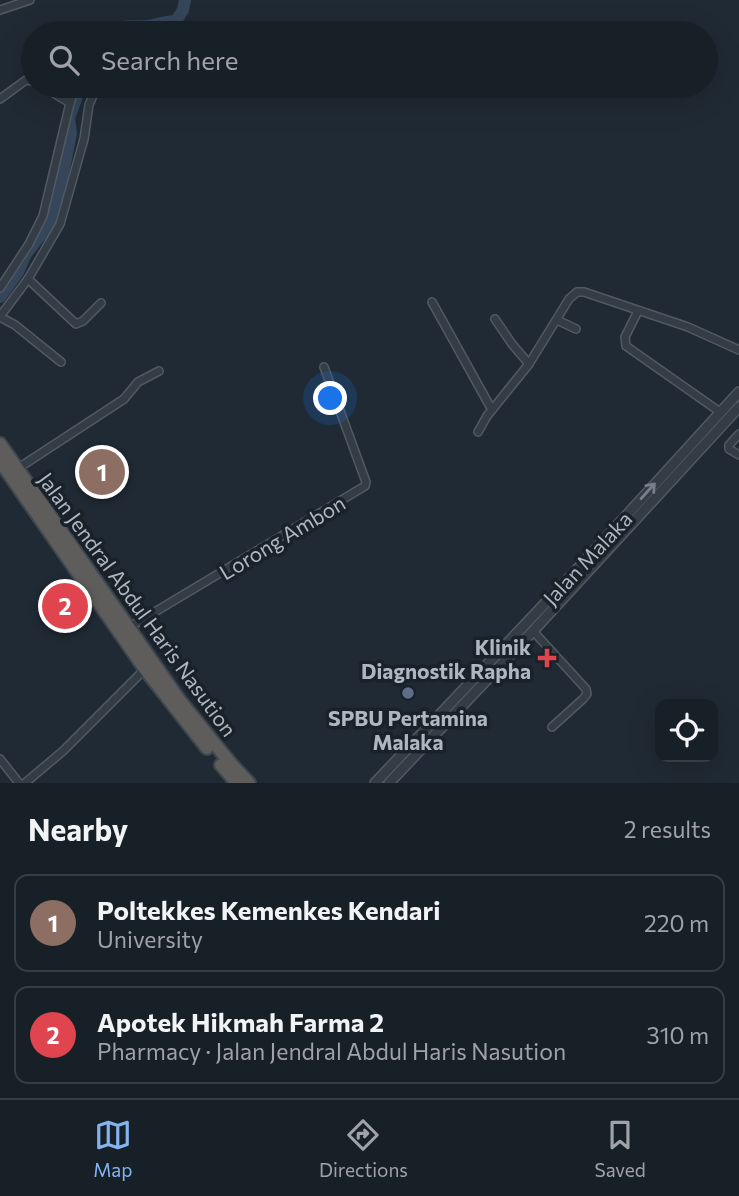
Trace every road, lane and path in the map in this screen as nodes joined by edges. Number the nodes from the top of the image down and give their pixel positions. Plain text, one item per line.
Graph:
1 (30, 0) edge
2 (0, 10) edge
3 (21, 84) edge
4 (62, 98) edge
5 (72, 98) edge
6 (92, 98) edge
7 (0, 99) edge
8 (70, 103) junction
9 (28, 279) junction
10 (0, 288) edge
11 (432, 302) dead end
12 (101, 303) dead end
13 (638, 310) junction
14 (0, 316) edge
15 (495, 319) dead end
16 (557, 320) junction
17 (576, 329) dead end
18 (739, 350) edge
19 (61, 362) dead end
20 (529, 364) junction
21 (324, 367) dead end
22 (159, 371) dead end
23 (739, 391) edge
24 (739, 407) edge
25 (492, 410) junction
26 (720, 412) junction
27 (478, 432) dead end
28 (739, 434) edge
29 (0, 444) edge
30 (691, 444) junction
31 (699, 451) junction
32 (739, 455) edge
33 (0, 461) edge
34 (17, 469) junction
35 (46, 518) junction
36 (128, 628) junction
37 (533, 631) junction
38 (145, 669) junction
39 (191, 723) junction
40 (552, 727) dead end
41 (0, 759) edge
42 (233, 782) edge
43 (19, 783) edge
44 (26, 783) edge
45 (249, 783) edge
46 (375, 783) edge
47 (389, 783) edge

1 - 2 street
3 - 7 street
4 - 8 street
5 - 8 street
6 - 9 street
8 - 10 street
9 - 12 street
9 - 14 street
11 - 25 street
13 - 16 street
13 - 18 street
13 - 26 street
14 - 19 street
15 - 20 street
16 - 17 street
16 - 20 street
20 - 25 street
21 - 36 street, Lorong Ambon
22 - 34 street
23 - 26 street, Jalan Malaka
24 - 31 street, Jalan Malaka
25 - 27 street
26 - 30 street, Jalan Malaka
28 - 32 street
29 - 34 highway, Jalan Jendral Abdul Haris Nasution
30 - 31 street
46 -> 30 street, Jalan Malaka
31 - 37 street, Jalan Malaka
33 - 35 highway, Jalan Jendral Abdul Haris Nasution
34 - 35 highway, Jalan Jendral Abdul Haris Nasution
35 - 36 highway, Jalan Jendral Abdul Haris Nasution
35 - 38 highway, Jalan Jendral Abdul Haris Nasution
36 - 39 highway, Jalan Jendral Abdul Haris Nasution
37 - 40 street
37 - 47 street, Jalan Malaka
38 - 39 highway, Jalan Jendral Abdul Haris Nasution
38 - 44 street
39 - 42 highway, Jalan Jendral Abdul Haris Nasution
39 - 45 highway, Jalan Jendral Abdul Haris Nasution
41 - 43 street

